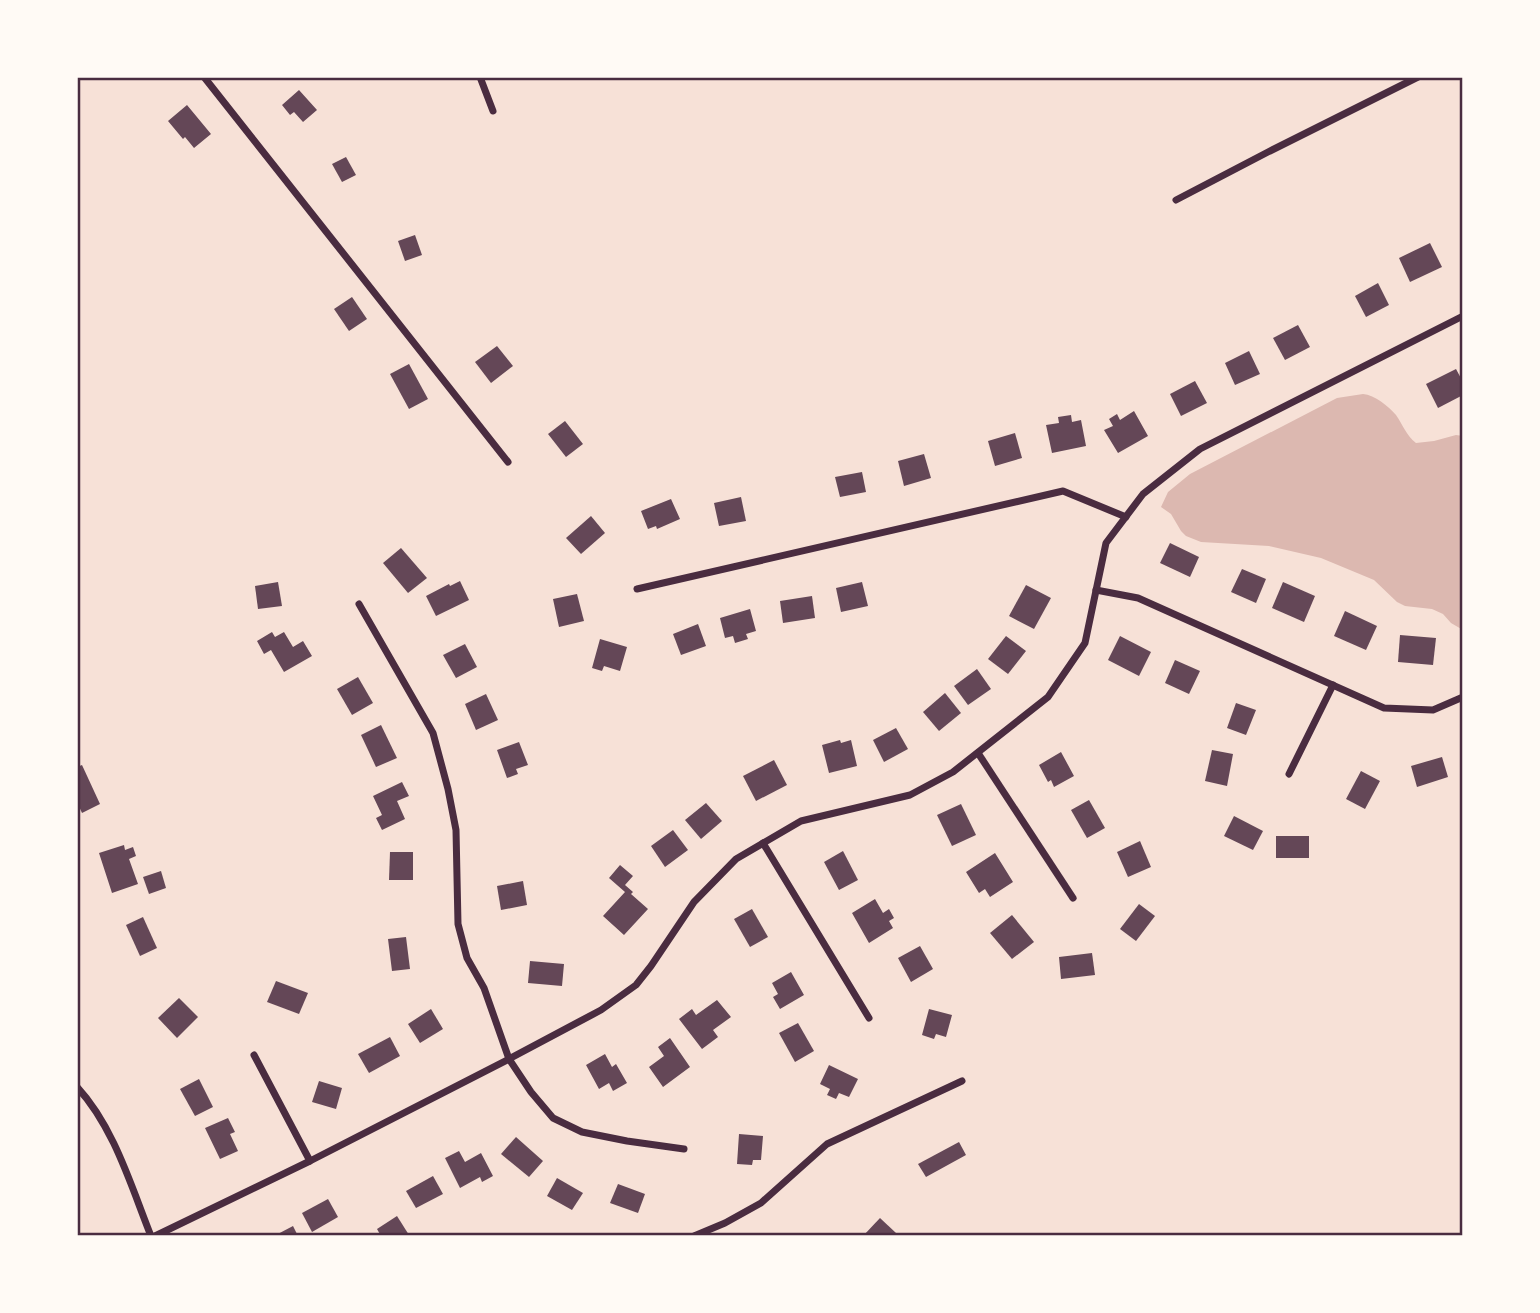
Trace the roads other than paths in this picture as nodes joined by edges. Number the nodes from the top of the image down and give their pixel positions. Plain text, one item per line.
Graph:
1 (204, 77) edge
2 (480, 77) edge
3 (1418, 77) edge
4 (493, 111) dead end
5 (1176, 200) dead end
6 (1463, 316) edge
7 (508, 462) dead end
8 (1126, 517) junction
9 (637, 589) dead end
10 (1096, 590) junction
11 (359, 604) dead end
12 (1333, 685) junction
13 (1463, 697) edge
14 (978, 752) junction
15 (1289, 774) dead end
16 (763, 843) junction
17 (1073, 898) dead end
18 (869, 1018) dead end
19 (254, 1055) dead end
20 (509, 1059) junction
21 (962, 1081) dead end
22 (77, 1087) edge
23 (684, 1149) dead end
24 (310, 1161) junction
25 (153, 1236) edge
26 (694, 1236) edge

1 - 7 street
2 - 4 street
3 - 5 street
6 - 8 street
8 - 9 street
8 - 10 street
10 - 12 street
10 - 14 street
11 - 20 street
12 - 13 street
12 - 15 street
14 - 16 street
14 - 17 street
16 - 18 street
16 - 20 street
19 - 24 street
20 - 23 street
20 - 24 street
21 - 26 street
22 - 25 street
24 - 25 street

